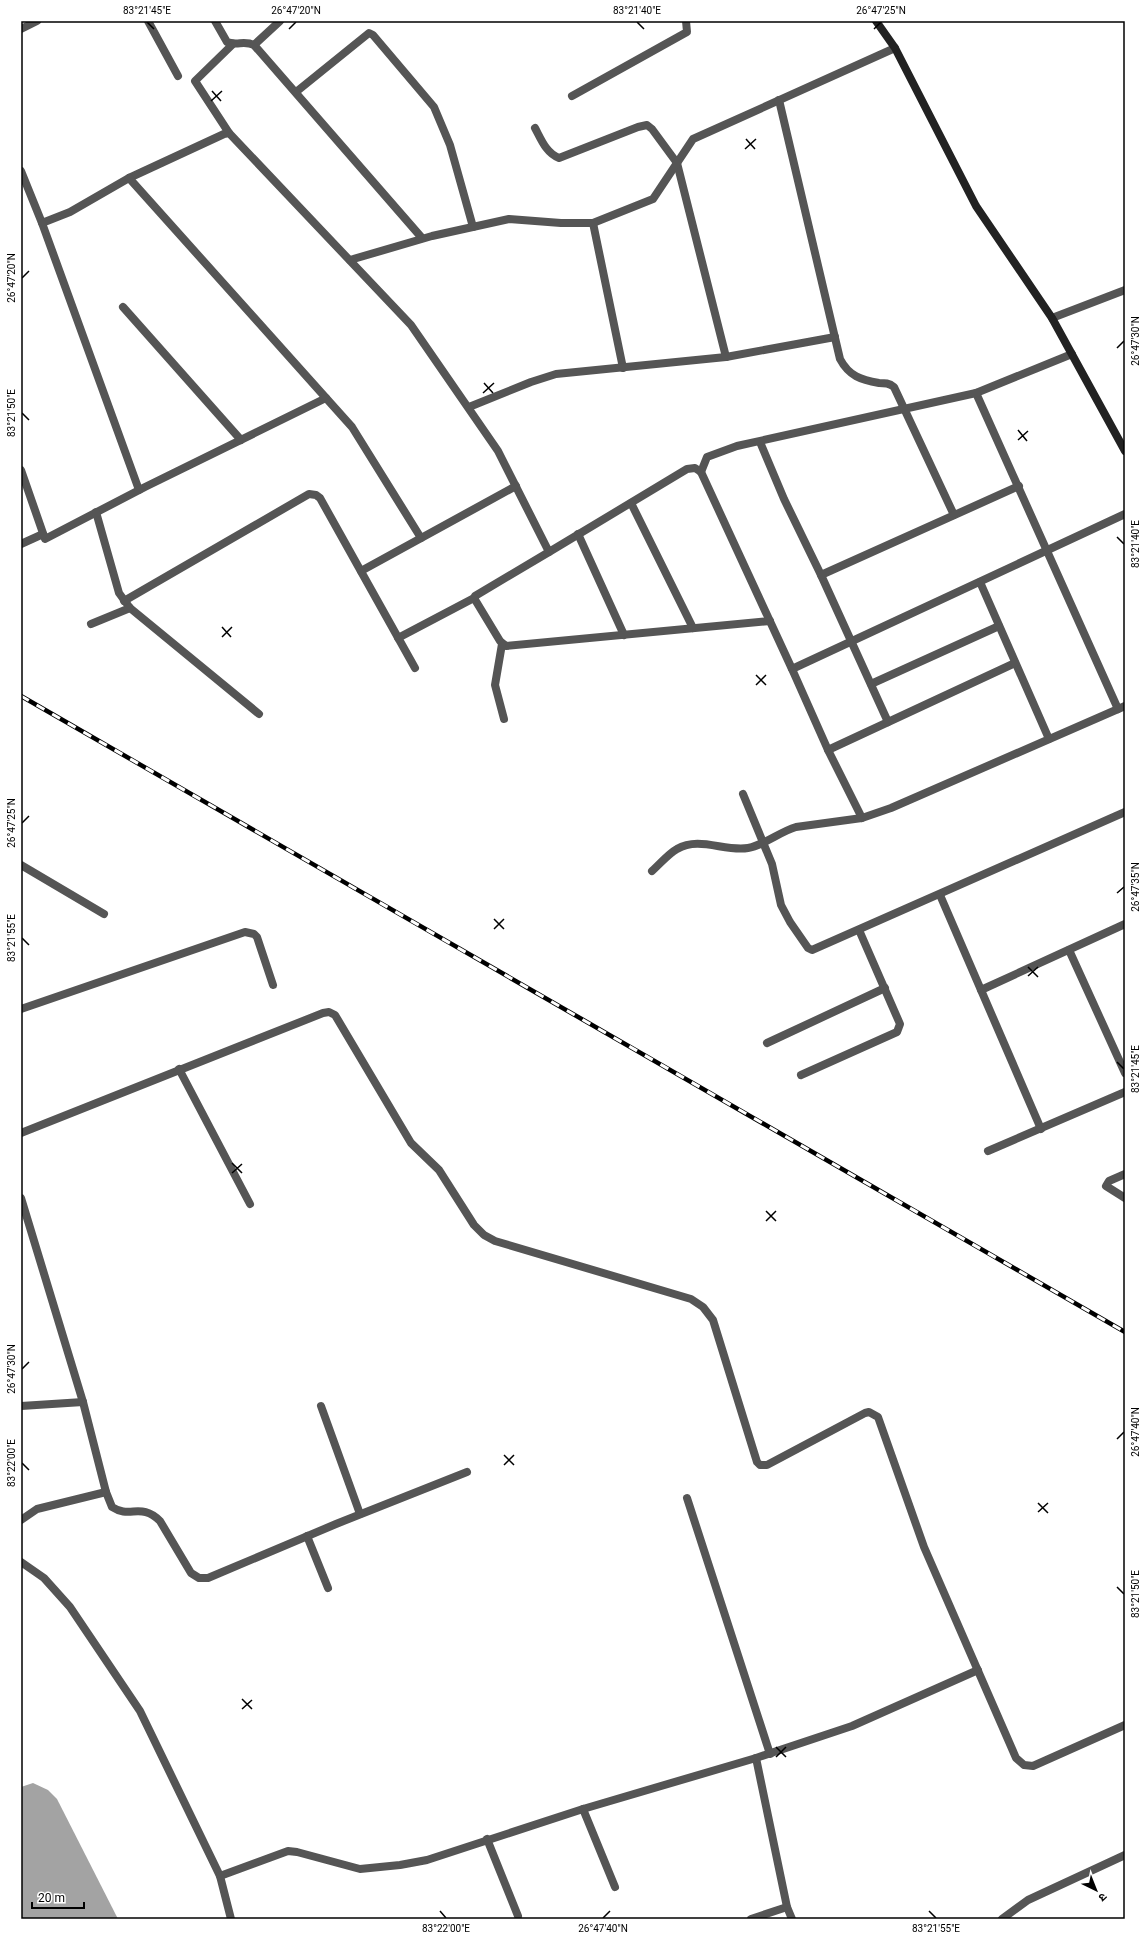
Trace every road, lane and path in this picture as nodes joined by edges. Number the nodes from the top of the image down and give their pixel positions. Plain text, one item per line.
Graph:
1 (37, 21) edge
2 (148, 21) edge
3 (215, 21) edge
4 (280, 21) edge
5 (686, 21) edge
6 (876, 21) edge
7 (21, 28) edge
8 (233, 44) junction
9 (254, 45) junction
10 (895, 48) junction
11 (178, 76) dead end
12 (296, 92) junction
13 (572, 96) dead end
14 (779, 100) junction
15 (534, 128) dead end
16 (229, 133) junction
17 (677, 162) junction
18 (21, 171) edge
19 (129, 178) junction
20 (42, 223) junction
21 (593, 223) junction
22 (474, 227) junction
23 (422, 238) junction
24 (350, 260) junction
25 (1125, 290) edge
26 (123, 308) dead end
27 (1052, 318) junction
28 (835, 337) junction
29 (1072, 354) junction
30 (726, 357) junction
31 (623, 368) junction
32 (976, 393) junction
33 (326, 398) junction
34 (469, 408) junction
35 (904, 410) junction
36 (241, 440) junction
37 (760, 442) junction
38 (1125, 451) edge
39 (21, 470) edge
40 (701, 472) junction
41 (516, 486) junction
42 (1019, 486) junction
43 (139, 490) junction
44 (631, 503) junction
45 (96, 512) junction
46 (1125, 514) edge
47 (954, 515) junction
48 (44, 534) junction
49 (578, 534) junction
50 (421, 538) junction
51 (21, 544) edge
52 (1048, 550) junction
53 (549, 552) junction
54 (361, 571) junction
55 (821, 575) junction
56 (980, 582) junction
57 (474, 598) junction
58 (124, 601) junction
59 (130, 608) junction
60 (770, 621) junction
61 (91, 624) dead end
62 (999, 626) junction
63 (693, 628) junction
64 (624, 635) junction
65 (398, 638) junction
66 (851, 641) junction
67 (502, 644) junction
68 (1015, 663) junction
69 (414, 668) dead end
70 (792, 669) junction
71 (871, 684) junction
72 (1122, 708) edge
73 (259, 714) dead end
74 (504, 719) dead end
75 (888, 722) junction
76 (1049, 740) junction
77 (828, 750) junction
78 (743, 794) dead end
79 (1125, 812) edge
80 (862, 818) junction
81 (764, 843) junction
82 (21, 865) edge
83 (652, 871) dead end
84 (940, 895) junction
85 (104, 914) dead end
86 (1125, 924) edge
87 (859, 930) junction
88 (1069, 950) junction
89 (273, 985) dead end
90 (885, 988) junction
91 (981, 990) junction
92 (21, 1009) edge
93 (767, 1043) dead end
94 (179, 1069) junction
95 (1125, 1072) edge
96 (801, 1075) dead end
97 (1125, 1092) edge
98 (1041, 1129) junction
99 (21, 1133) edge
100 (988, 1152) dead end
101 (1125, 1174) edge
102 (21, 1198) edge
103 (1125, 1198) edge
104 (250, 1204) dead end
105 (83, 1402) junction
106 (21, 1406) edge
107 (321, 1406) dead end
108 (466, 1472) dead end
109 (106, 1492) junction
110 (687, 1498) dead end
111 (360, 1514) junction
112 (21, 1520) edge
113 (307, 1536) junction
114 (21, 1562) edge
115 (328, 1588) dead end
116 (978, 1670) junction
117 (1125, 1725) edge
118 (770, 1754) junction
119 (756, 1758) junction
120 (583, 1809) junction
121 (487, 1839) junction
122 (1125, 1855) edge
123 (220, 1876) junction
124 (615, 1887) dead end
125 (787, 1907) junction
126 (518, 1916) dead end
127 (231, 1919) edge
128 (751, 1919) edge
129 (792, 1919) edge
130 (1002, 1919) edge

1 - 7 street
2 - 11 street
3 - 8 street
4 - 9 street
5 - 13 street
6 - 10 street
8 - 9 street
8 - 16 street
9 - 12 street
10 - 14 street
10 - 27 street
12 - 22 street
12 - 23 street
14 - 17 street
14 - 28 street
15 - 17 street
16 - 19 street
16 - 24 street
17 - 21 street
17 - 30 street
18 - 20 street
19 - 20 street
19 - 33 street
20 - 43 street
21 - 22 street
21 - 31 street
22 - 23 street
23 - 24 street
24 - 34 street
25 - 27 street
26 - 36 street
27 - 29 street
28 - 30 street
28 - 35 street
29 - 32 street
29 - 38 street
30 - 31 street
31 - 34 street
32 - 35 street
32 - 42 street
33 - 36 street
33 - 50 street
34 - 41 street
35 - 37 street
35 - 47 street
36 - 43 street
37 - 40 street
37 - 55 street
39 - 48 street
40 - 44 street
40 - 60 street
41 - 50 street
41 - 53 street
42 - 47 street
42 - 52 street
43 - 45 street
44 - 49 street
44 - 63 street
45 - 48 street
45 - 58 street
46 - 52 street
47 - 55 street
48 - 51 street
49 - 53 street
49 - 64 street
50 - 54 street
52 - 56 street
52 - 72 street
53 - 57 street
54 - 58 street
54 - 65 street
55 - 66 street
56 - 62 street
56 - 66 street
57 - 65 street
57 - 67 street
58 - 59 street
59 - 61 street
59 - 73 street
60 - 63 street
60 - 70 street
62 - 68 street
62 - 71 street
63 - 64 street
64 - 67 street
65 - 69 street
66 - 70 street
66 - 71 street
67 - 74 street
68 - 75 street
68 - 76 street
70 - 77 street
71 - 75 street
72 - 76 street
75 - 77 street
76 - 80 street
77 - 80 street
78 - 81 street
79 - 84 street
80 - 81 street
81 - 83 street
81 - 87 street
82 - 85 street
84 - 87 street
84 - 91 street
86 - 88 street
87 - 90 street
88 - 91 street
88 - 95 street
89 - 92 street
90 - 93 street
90 - 96 street
91 - 98 street
94 - 99 street
94 - 104 street
94 - 116 street
97 - 98 street
98 - 100 street
101 - 103 street
102 - 105 street
105 - 106 street
105 - 109 street
107 - 111 street
108 - 111 street
109 - 112 street
109 - 113 street
110 - 118 street
111 - 113 street
113 - 115 street
114 - 123 street
116 - 117 street
116 - 118 street
118 - 119 street
119 - 120 street
119 - 125 street
120 - 121 street
120 - 124 street
121 - 123 street
121 - 126 street
122 - 130 street
123 - 127 street
125 - 128 street
125 - 129 street

